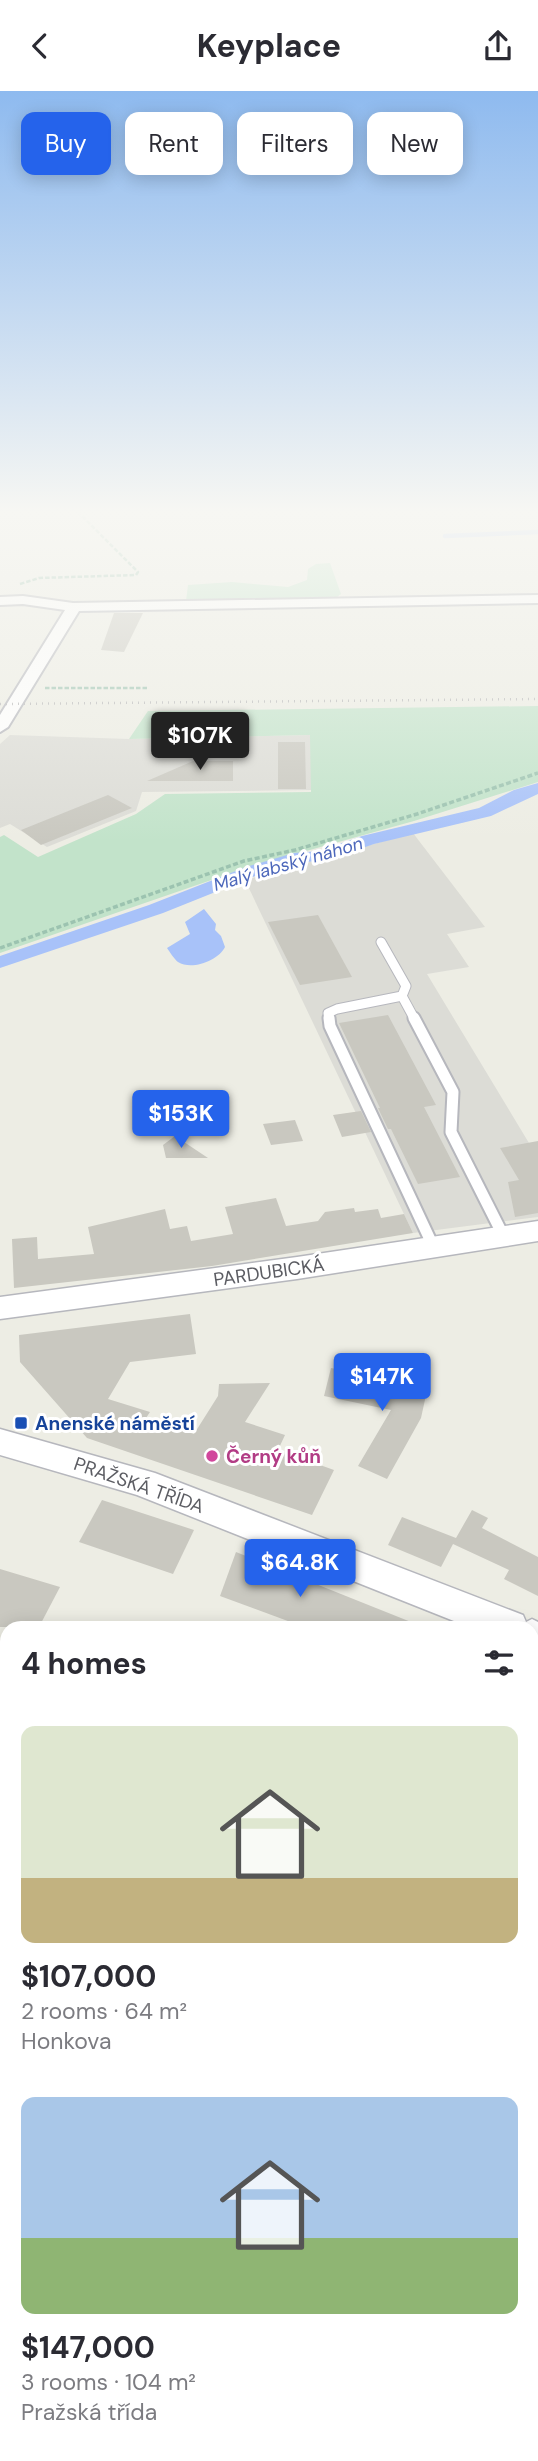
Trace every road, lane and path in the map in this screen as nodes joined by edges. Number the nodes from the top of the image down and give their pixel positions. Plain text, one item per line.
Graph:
1 (68, 621) edge
2 (26, 688) junction
3 (149, 688) dead end
4 (0, 727) edge
5 (538, 773) edge
6 (381, 941) dead end
7 (0, 948) edge
8 (402, 996) junction
9 (538, 1231) edge
10 (504, 1237) junction
11 (434, 1248) junction
12 (0, 1308) edge
13 (0, 1442) edge
14 (495, 1621) edge

1 - 2 street
2 - 3 path
2 - 4 street
5 - 7 path
6 - 8 lane
8 - 10 lane
8 - 11 lane
9 - 10 street, PARDUBICKÁ
10 - 11 street, PARDUBICKÁ
11 - 12 street, PARDUBICKÁ
13 - 14 street, PRAŽSKÁ TŘÍDA

